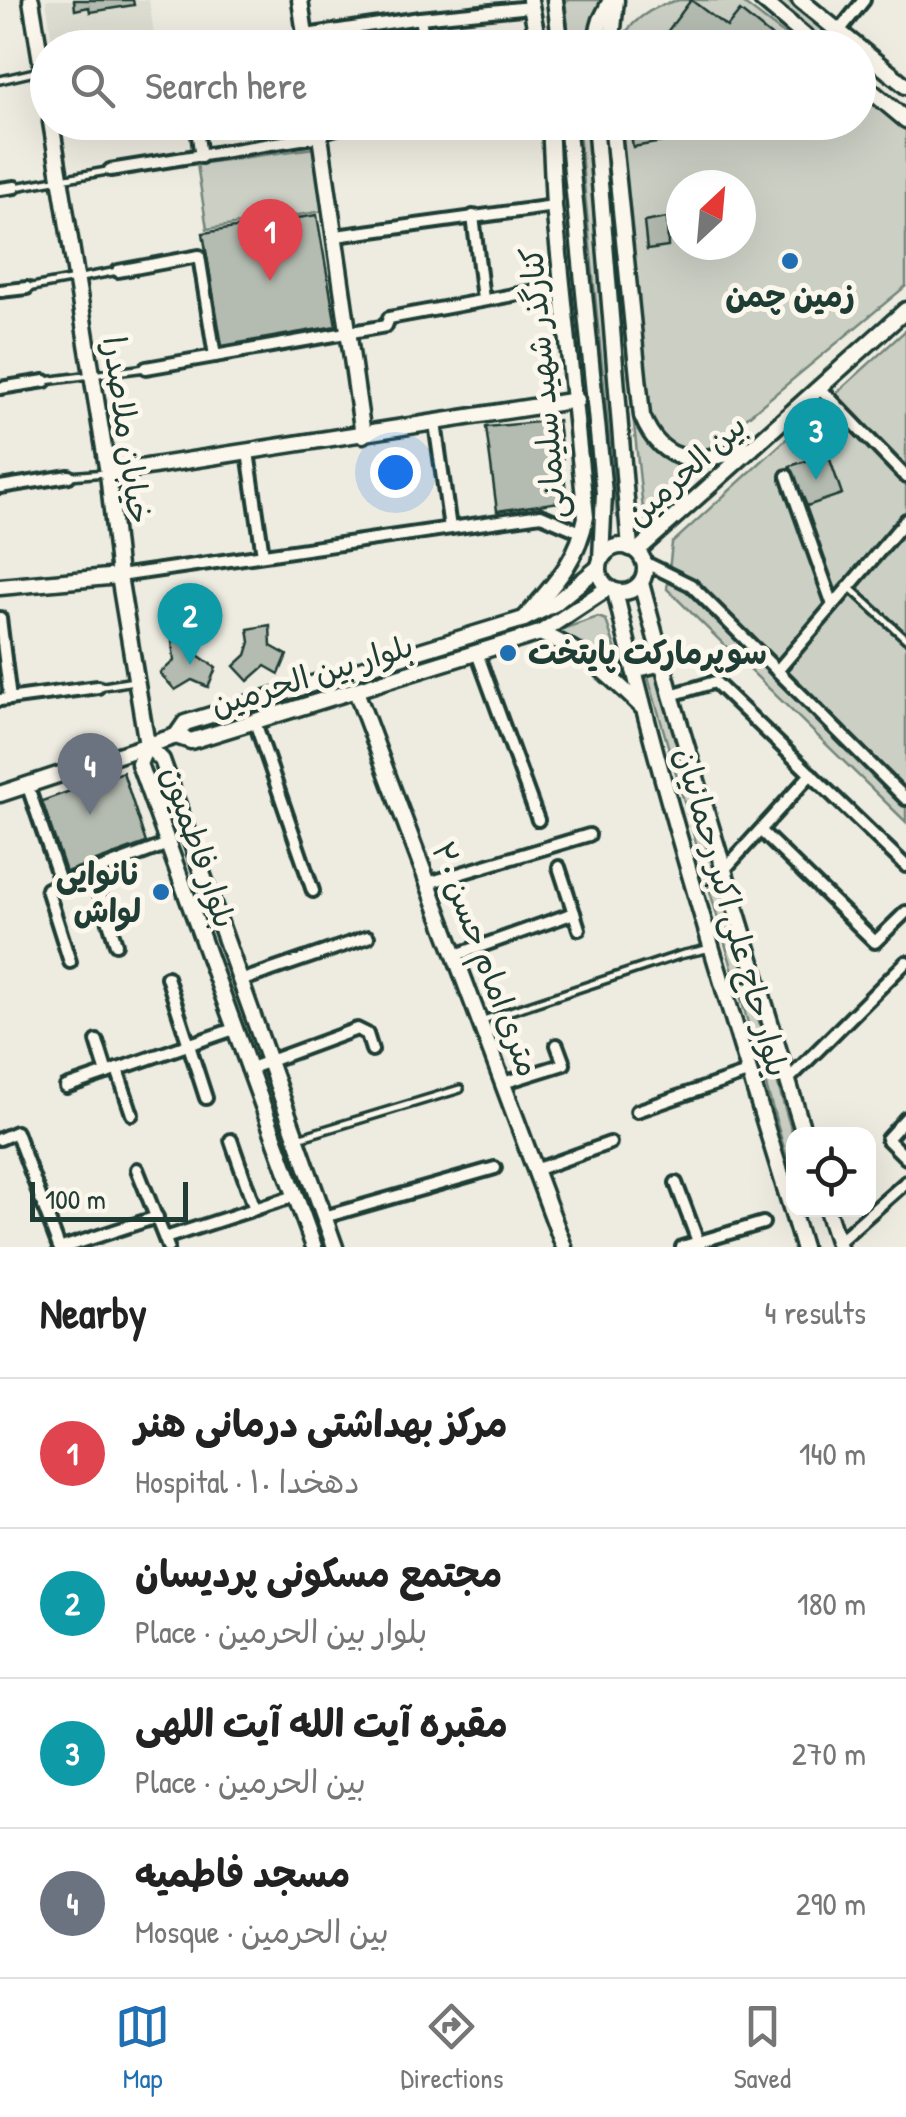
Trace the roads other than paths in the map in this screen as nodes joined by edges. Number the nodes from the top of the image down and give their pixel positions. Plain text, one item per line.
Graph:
1 (31, 0) edge
2 (300, 0) edge
3 (555, 0) edge
4 (614, 0) edge
5 (762, 0) edge
6 (800, 0) edge
7 (864, 0) edge
8 (530, 4) edge
9 (420, 18) junction
10 (36, 30) edge
11 (304, 30) edge
12 (363, 30) edge
13 (422, 30) edge
14 (535, 30) edge
15 (559, 30) edge
16 (598, 30) edge
17 (613, 30) edge
18 (798, 30) edge
19 (838, 30) edge
20 (840, 30) edge
21 (876, 61) edge
22 (30, 75) edge
23 (0, 80) edge
24 (906, 86) edge
25 (876, 95) edge
26 (906, 120) edge
27 (54, 140) edge
28 (199, 140) edge
29 (273, 140) edge
30 (322, 140) edge
31 (551, 140) edge
32 (569, 140) edge
33 (596, 140) edge
34 (614, 140) edge
35 (201, 157) junction
36 (110, 170) joint
37 (60, 180) junction
38 (15, 187) joint
39 (0, 189) edge
40 (554, 206) junction
41 (473, 216) junction
42 (336, 236) junction
43 (118, 270) joint
44 (78, 278) junction
45 (562, 286) junction
46 (27, 288) joint
47 (0, 291) edge
48 (483, 298) junction
49 (906, 310) edge
50 (350, 334) junction
51 (216, 356) junction
52 (146, 368) joint
53 (92, 375) junction
54 (45, 381) joint
55 (0, 388) edge
56 (819, 388) junction
57 (576, 400) junction
58 (434, 423) junction
59 (363, 435) junction
60 (752, 448) junction
61 (248, 452) junction
62 (108, 473) junction
63 (70, 476) joint
64 (788, 476) dead end
65 (906, 477) edge
66 (0, 486) edge
67 (906, 520) edge
68 (450, 528) junction
69 (584, 532) junction
70 (637, 554) junction
71 (263, 555) junction
72 (600, 564) junction
73 (119, 576) junction
74 (641, 583) junction
75 (0, 588) edge
76 (850, 588) junction
77 (612, 590) junction
78 (833, 605) junction
79 (0, 618) edge
80 (524, 619) junction
81 (497, 628) junction
82 (540, 633) junction
83 (906, 639) edge
84 (504, 644) junction
85 (477, 653) junction
86 (662, 663) junction
87 (634, 670) junction
88 (777, 671) junction
89 (135, 681) junction
90 (98, 686) joint
91 (356, 691) junction
92 (671, 694) junction
93 (5, 700) edge
94 (645, 710) junction
95 (255, 722) junction
96 (176, 736) junction
97 (147, 745) junction
98 (811, 774) junction
99 (168, 781) junction
100 (27, 784) junction
101 (148, 789) junction
102 (0, 794) edge
103 (906, 799) edge
104 (538, 820) dead end
105 (761, 831) junction
106 (589, 834) dead end
107 (168, 844) junction
108 (906, 866) edge
109 (559, 867) dead end
110 (724, 870) junction
111 (93, 872) junction
112 (428, 883) junction
113 (60, 884) junction
114 (313, 891) dead end
115 (906, 912) edge
116 (574, 913) junction
117 (578, 928) dead end
118 (368, 937) dead end
119 (116, 944) dead end
120 (713, 948) junction
121 (456, 955) junction
122 (70, 962) dead end
123 (906, 962) edge
124 (167, 977) dead end
125 (240, 981) junction
126 (480, 1021) junction
127 (234, 1029) junction
128 (97, 1041) dead end
129 (189, 1044) junction
130 (557, 1045) dead end
131 (372, 1050) dead end
132 (269, 1062) junction
133 (248, 1069) junction
134 (112, 1071) junction
135 (750, 1072) junction
136 (788, 1080) junction
137 (503, 1083) junction
138 (66, 1087) dead end
139 (460, 1089) dead end
140 (206, 1098) dead end
141 (637, 1112) dead end
142 (132, 1114) dead end
143 (906, 1118) edge
144 (802, 1127) edge
145 (0, 1139) edge
146 (296, 1139) junction
147 (230, 1140) dead end
148 (610, 1143) dead end
149 (906, 1158) edge
150 (495, 1168) dead end
151 (138, 1169) dead end
152 (535, 1170) junction
153 (906, 1182) edge
154 (676, 1183) dead end
155 (295, 1196) junction
156 (255, 1209) junction
157 (324, 1217) junction
158 (829, 1217) edge
159 (156, 1218) junction
160 (763, 1222) dead end
161 (166, 1243) edge
162 (699, 1245) edge
163 (838, 1245) edge
164 (62, 1247) edge
165 (314, 1247) edge
166 (335, 1247) edge
167 (564, 1247) edge
168 (682, 1247) edge
169 (802, 1247) edge

1 - 10 main road
2 - 11 main road
3 - 15 main road
4 - 16 main road
4 - 17 main road
5 - 18 main road
6 - 19 main road
7 - 20 street
8 - 9 street
8 - 14 main road
9 - 12 street
9 - 13 street
21 - 24 main road
22 - 23 lane
25 - 26 main road
27 - 37 main road, خیابان ملاصدرا
28 - 35 street
29 - 35 street
30 - 42 main road
31 - 40 main road, کنارگذر شهید سلیمانی
32 - 72 main road
33 - 70 main road
34 - 60 main road
35 - 36 street
36 - 37 lane
37 - 38 lane
37 - 44 main road, خیابان ملاصدرا
38 - 39 street
40 - 41 street
40 - 45 main road, کنارگذر شهید سلیمانی
41 - 42 street
41 - 48 street
42 - 50 main road
43 - 44 lane
43 - 51 street
44 - 46 lane
44 - 53 main road, خیابان ملاصدرا
45 - 48 street
45 - 57 main road, کنارگذر شهید سلیمانی
46 - 47 street
48 - 50 street
49 - 56 main road, بین الحرمین
50 - 51 street
50 - 59 main road
51 - 52 street
52 - 53 lane
53 - 54 lane
53 - 62 main road, خیابان ملاصدرا
54 - 55 street
56 - 60 main road, بین الحرمین
56 - 65 street
57 - 58 main road
57 - 69 main road, کنارگذر شهید سلیمانی
58 - 59 main road
58 - 68 street
59 - 61 main road
60 - 70 main road, بین الحرمین
61 - 62 main road
61 - 71 street
62 - 63 lane
62 - 73 main road, خیابان ملاصدرا
63 - 66 street
64 - 78 street
67 - 76 street
68 - 69 street
68 - 71 street
69 - 80 main road, کنارگذر شهید سلیمانی
70 - 72 main road
70 - 74 main road
70 - 88 street
71 - 73 street
72 - 77 main road
72 - 80 main road, بلوار بین الحرمین
73 - 75 main road
73 - 89 main road, خیابان ملاصدرا
74 - 77 main road
74 - 86 main road, بلوار حاج علی اکبر رحمانیان
76 - 78 street
76 - 83 lane
77 - 82 main road, بلوار بین الحرمین
77 - 87 main road, بلوار حاج علی اکبر رحمانیان
78 - 88 street
79 - 93 street
80 - 81 main road, بلوار بین الحرمین
81 - 84 main road
81 - 96 main road, بلوار بین الحرمین
82 - 84 main road, بلوار بین الحرمین
82 - 94 main road
84 - 85 main road, بلوار بین الحرمین
85 - 91 main road, بلوار بین الحرمین
85 - 104 street
86 - 87 main road
86 - 92 main road, بلوار حاج علی اکبر رحمانیان
87 - 94 main road, بلوار حاج علی اکبر رحمانیان
88 - 103 street
89 - 90 lane
89 - 97 main road, خیابان ملاصدرا
90 - 93 street
91 - 95 main road, بلوار بین الحرمین
91 - 112 main road, ۲۰ متری امام حسن
92 - 98 street
92 - 110 main road, بلوار حاج علی اکبر رحمانیان
94 - 120 main road, بلوار حاج علی اکبر رحمانیان
95 - 96 main road, بلوار بین الحرمین
95 - 114 street
96 - 97 main road
97 - 99 main road, بلوار فاطمیون
97 - 100 main road
97 - 101 main road, بلوار فاطمیون
98 - 105 street
98 - 108 street
99 - 101 main road
99 - 125 main road, بلوار فاطمیون
100 - 102 main road
100 - 113 street
101 - 107 main road, بلوار فاطمیون
105 - 110 street
105 - 115 street
106 - 112 street
107 - 111 street
107 - 127 main road, بلوار فاطمیون
109 - 116 street
110 - 136 main road, بلوار حاج علی اکبر رحمانیان
111 - 113 street
111 - 119 street
112 - 121 main road, ۲۰ متری امام حسن
113 - 122 street
116 - 117 street
116 - 121 street
118 - 125 street
120 - 126 lane
120 - 135 main road, بلوار حاج علی اکبر رحمانیان
121 - 126 main road, ۲۰ متری امام حسن
123 - 136 street
124 - 129 street
125 - 132 main road, بلوار فاطمیون
126 - 137 main road, ۲۰ متری امام حسن
127 - 129 street
127 - 133 main road, بلوار فاطمیون
128 - 134 street
129 - 134 street
129 - 140 street
130 - 137 street
131 - 132 street
132 - 133 street
132 - 146 main road, بلوار فاطمیون
133 - 155 main road, بلوار فاطمیون
134 - 138 street
134 - 142 street
135 - 141 street
135 - 169 main road, بلوار حاج علی اکبر رحمانیان
136 - 144 main road, بلوار حاج علی اکبر رحمانیان
137 - 152 main road, ۲۰ متری امام حسن
139 - 146 lane
143 - 149 street
145 - 164 street
146 - 157 main road, بلوار فاطمیون
147 - 156 street
148 - 152 street
150 - 157 street
151 - 159 street
152 - 167 main road, ۲۰ متری امام حسن
153 - 163 street
154 - 162 street
155 - 156 street
155 - 165 main road, بلوار فاطمیون
156 - 161 street
157 - 166 main road, بلوار فاطمیون
158 - 163 main road
159 - 161 street
159 - 164 street
160 - 162 street
162 - 168 street

